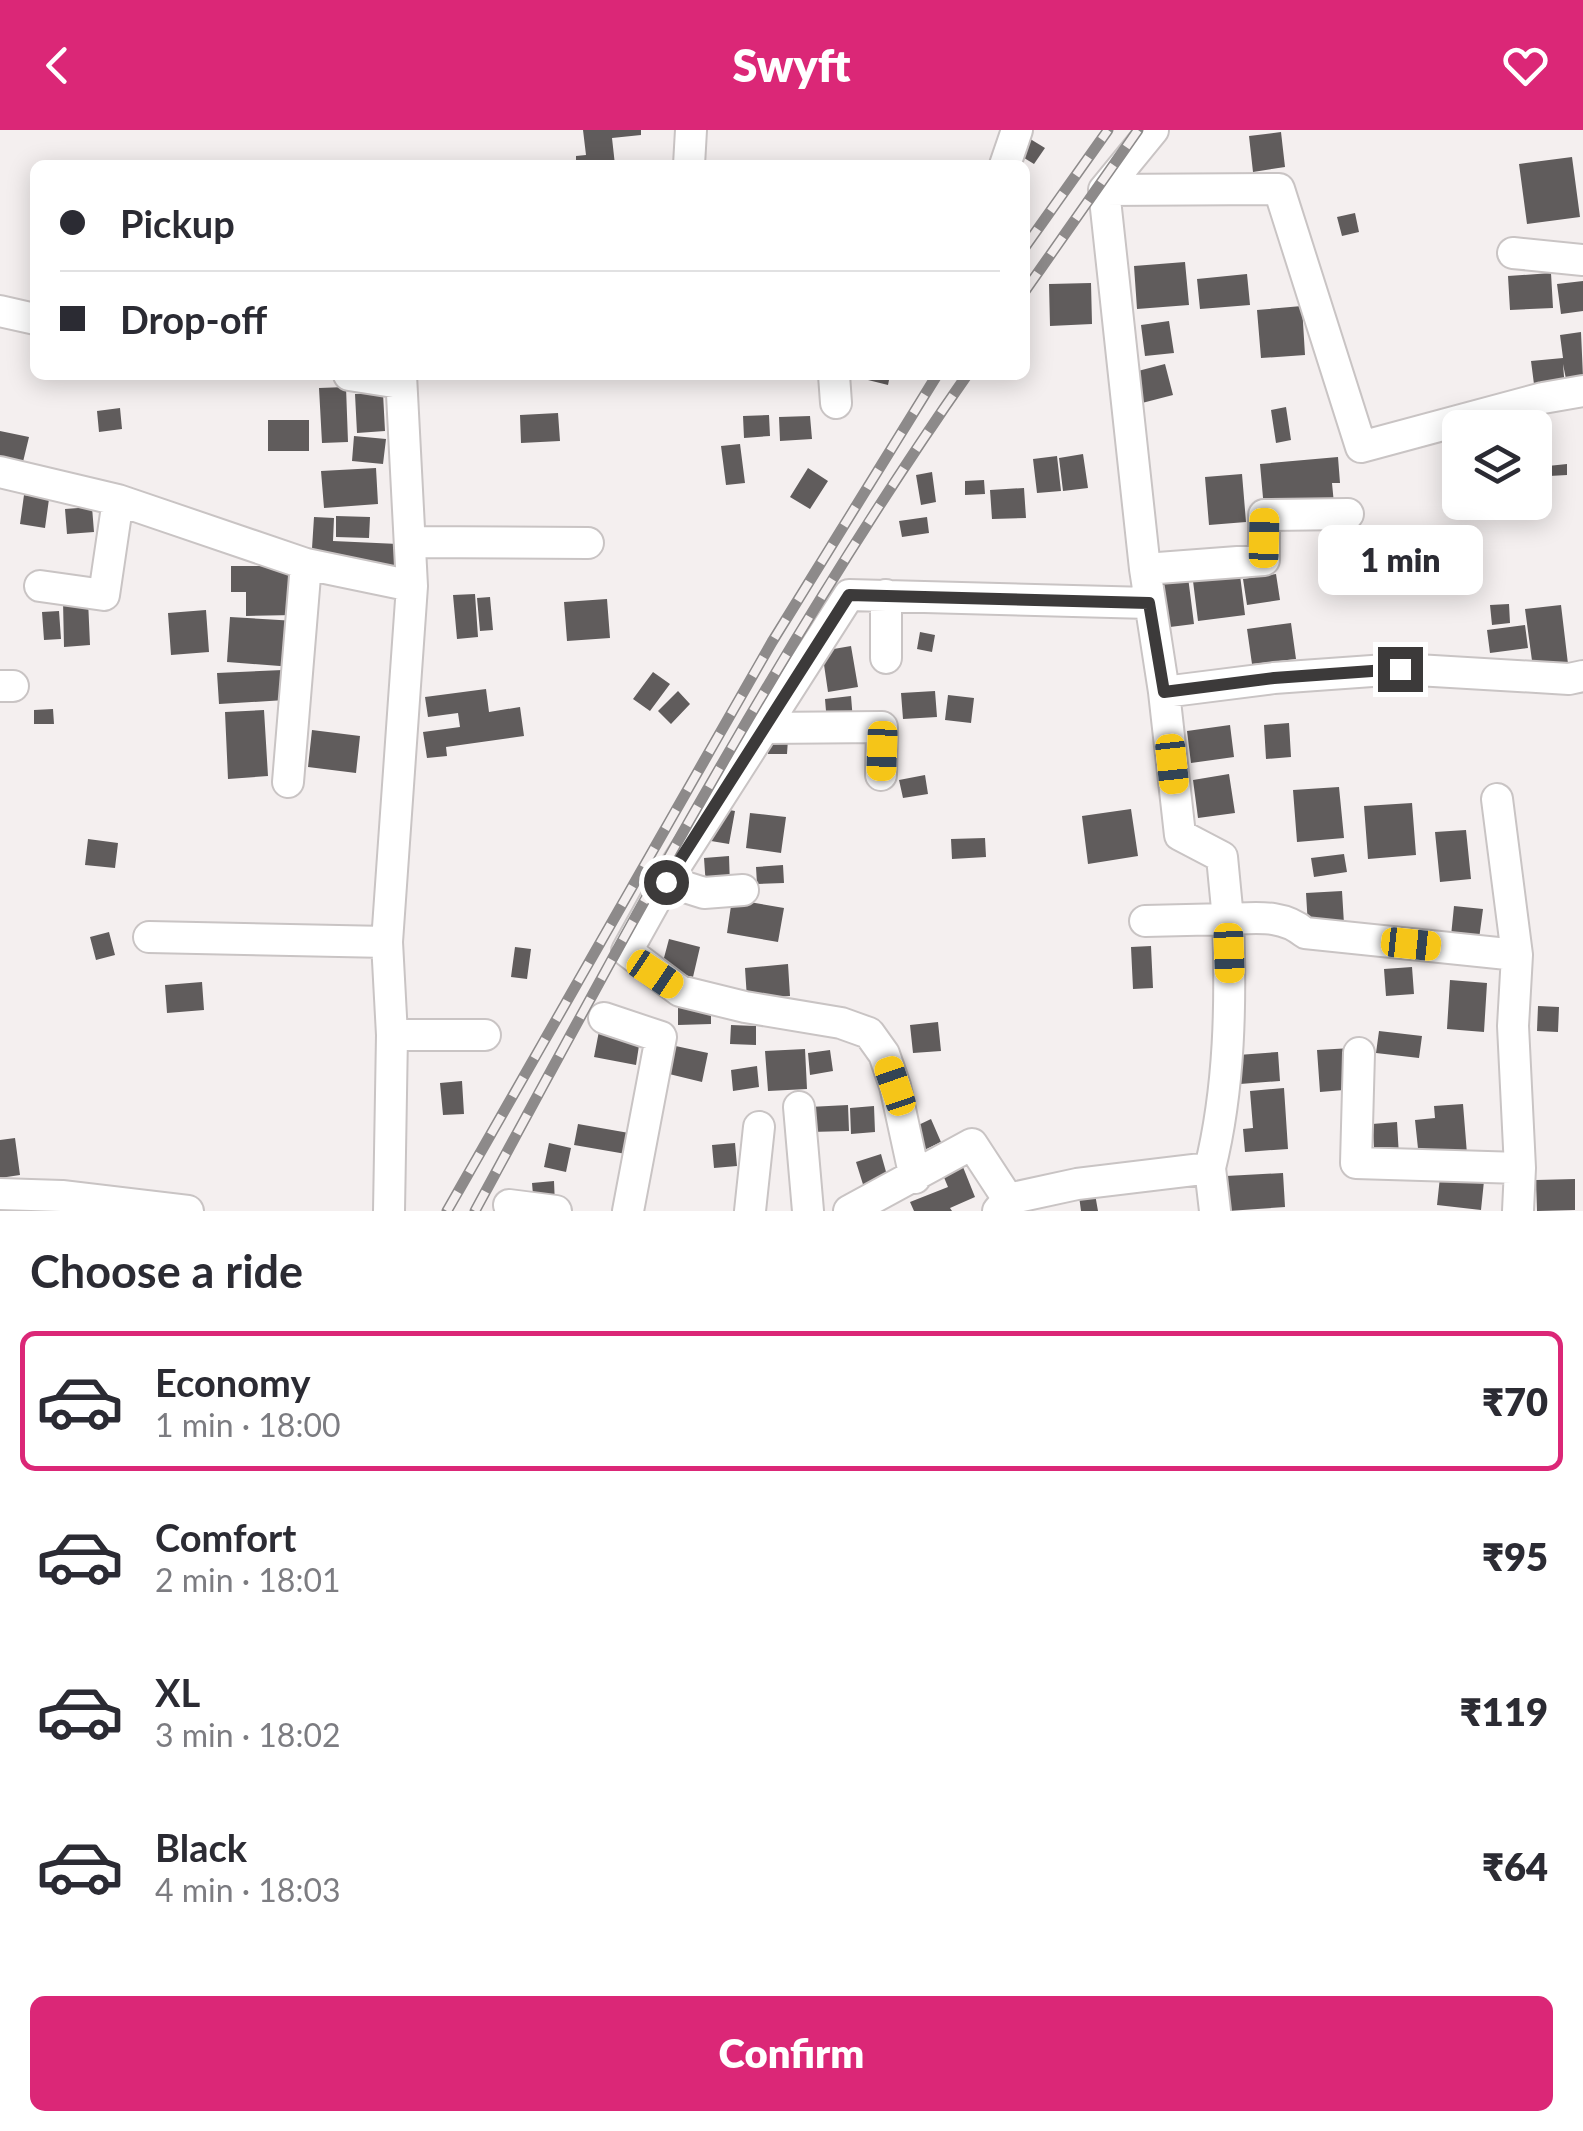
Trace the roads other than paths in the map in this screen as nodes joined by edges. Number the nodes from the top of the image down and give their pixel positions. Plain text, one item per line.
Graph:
1 (691, 130) edge
2 (1018, 130) edge
3 (1152, 130) edge
4 (689, 160) edge
5 (1007, 160) edge
6 (1104, 190) junction
7 (1513, 253) dead end
8 (1583, 260) edge
9 (0, 311) edge
10 (30, 318) edge
11 (400, 380) edge
12 (1583, 391) edge
13 (0, 472) edge
14 (118, 500) junction
15 (1348, 514) dead end
16 (410, 542) junction
17 (588, 542) dead end
18 (306, 564) junction
19 (1145, 569) junction
20 (40, 586) dead end
21 (412, 586) junction
22 (886, 595) junction
23 (1149, 603) junction
24 (886, 658) dead end
25 (1583, 676) edge
26 (1164, 692) junction
27 (764, 728) junction
28 (881, 775) dead end
29 (288, 782) dead end
30 (1497, 799) dead end
31 (666, 882) junction
32 (743, 890) dead end
33 (1228, 919) junction
34 (1145, 921) dead end
35 (149, 938) dead end
36 (387, 942) junction
37 (1516, 955) junction
38 (604, 1018) dead end
39 (392, 1034) junction
40 (486, 1036) dead end
41 (1359, 1052) dead end
42 (798, 1107) dead end
43 (759, 1127) dead end
44 (1210, 1168) junction
45 (1520, 1168) junction
46 (915, 1178) junction
47 (0, 1194) edge
48 (509, 1204) dead end
49 (1003, 1205) edge
50 (188, 1211) edge
51 (390, 1211) edge
52 (556, 1211) edge
53 (628, 1211) edge
54 (750, 1211) edge
55 (808, 1211) edge
56 (849, 1211) edge
57 (1214, 1211) edge
58 (1518, 1211) edge

1 - 4 street
2 - 5 street
3 - 6 street
6 - 12 street
6 - 19 street
7 - 8 street
9 - 10 street
11 - 16 street
13 - 14 street
14 - 18 street
14 - 20 street
15 - 19 street
16 - 17 street
16 - 21 street
18 - 21 street
18 - 29 street
19 - 23 street
21 - 36 street
22 - 23 street
22 - 24 street
22 - 27 street
23 - 26 street
25 - 26 street
26 - 33 street
27 - 28 street
27 - 31 street
30 - 37 street
31 - 32 street
31 - 46 street
33 - 34 street
33 - 37 street
33 - 44 street
35 - 36 street
36 - 39 street
37 - 45 street
38 - 53 street
39 - 40 street
39 - 51 street
41 - 45 street
42 - 55 street
43 - 54 street
44 - 49 street
44 - 57 street
45 - 58 street
46 - 49 street
46 - 56 street
47 - 50 street
48 - 52 street

